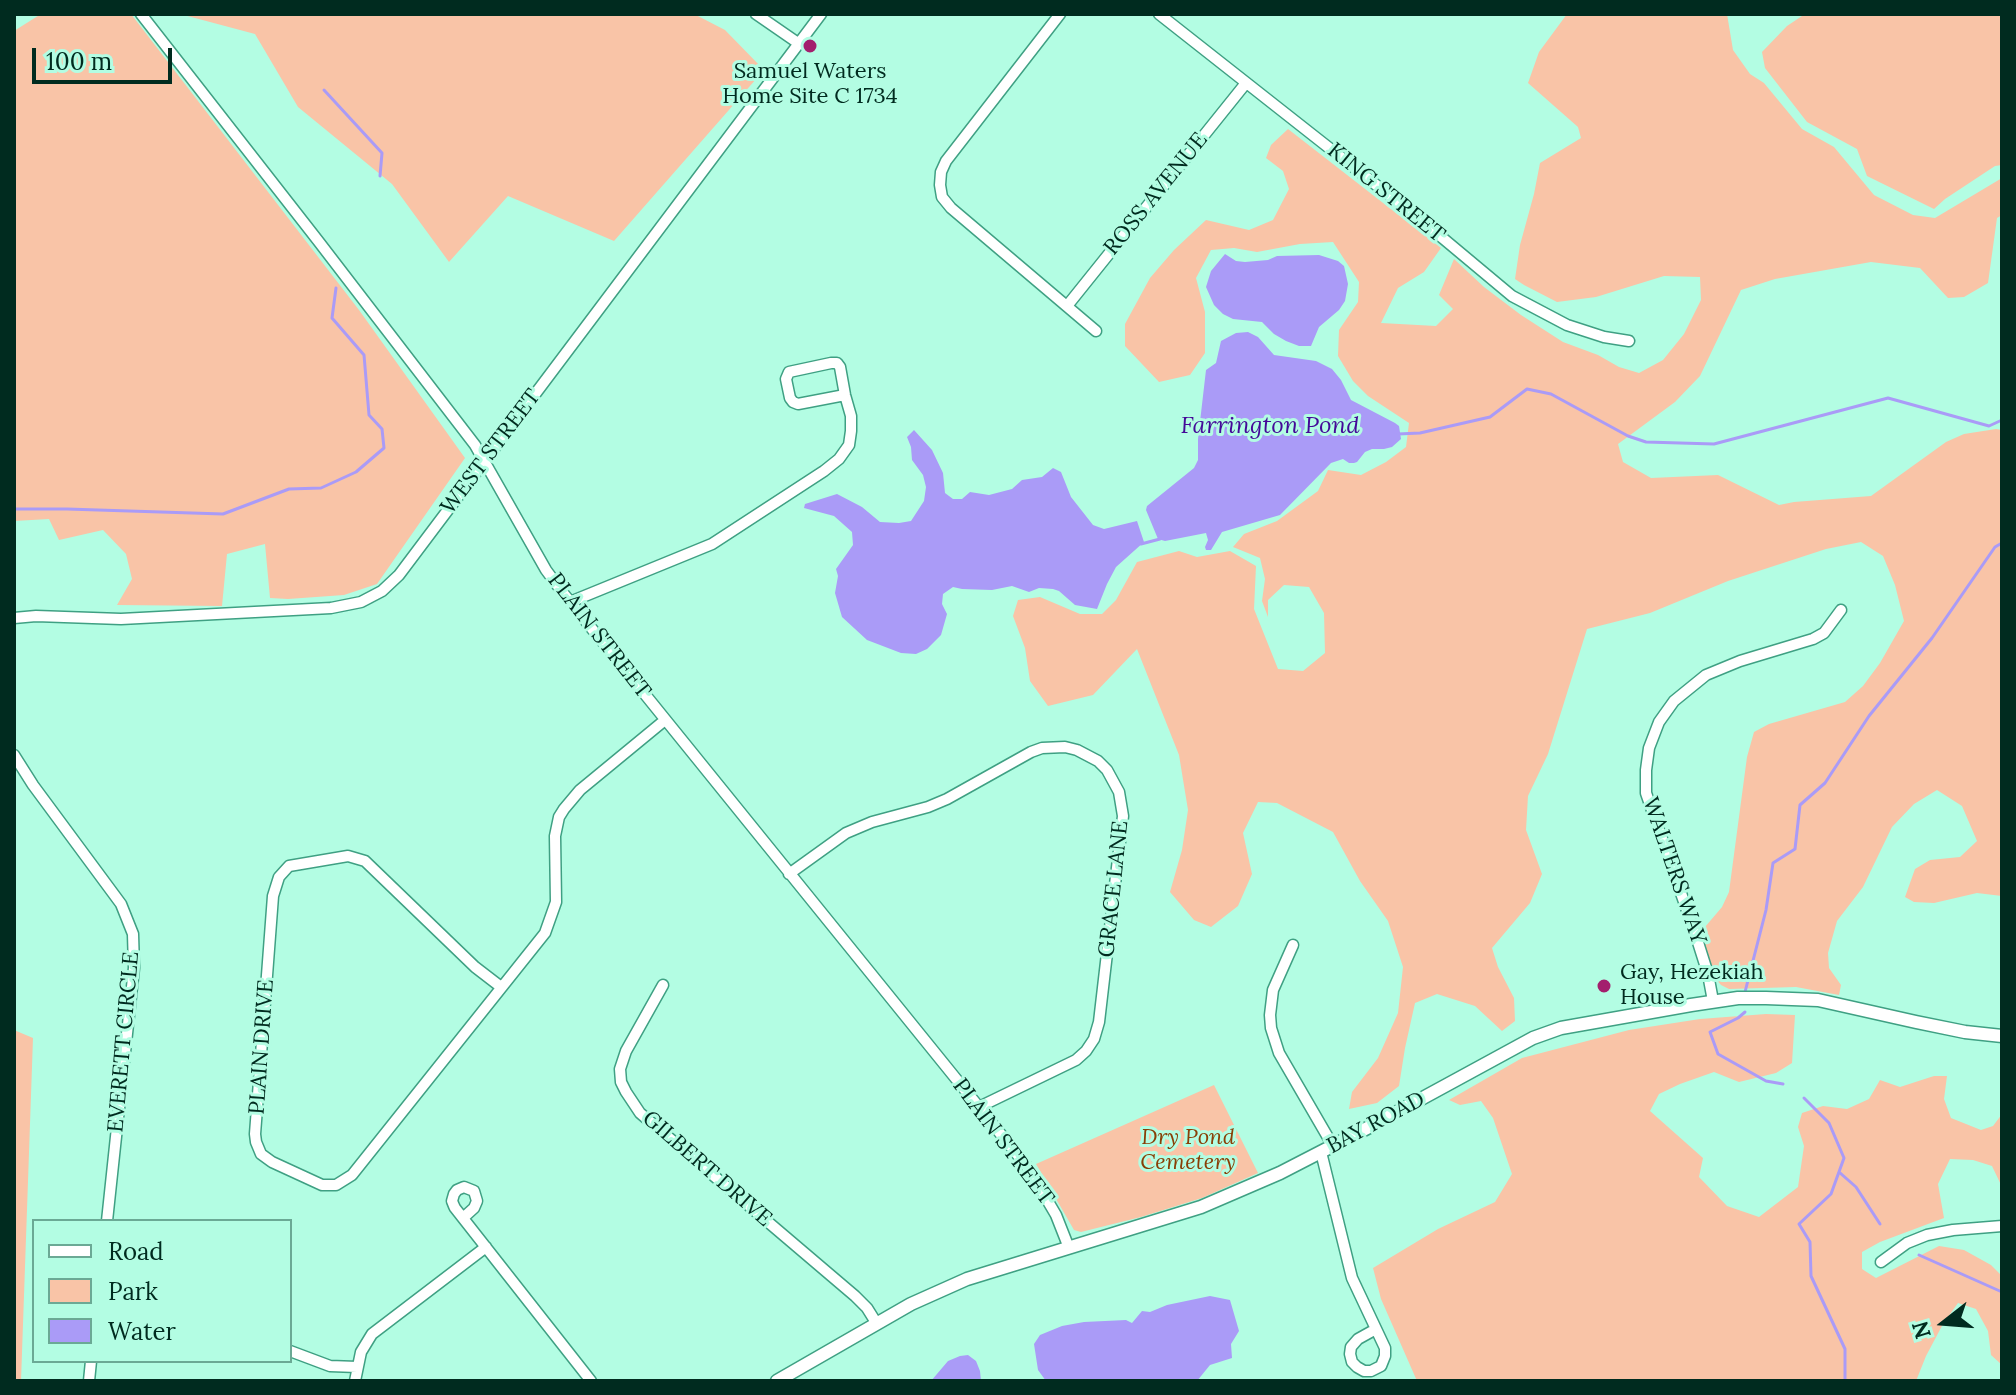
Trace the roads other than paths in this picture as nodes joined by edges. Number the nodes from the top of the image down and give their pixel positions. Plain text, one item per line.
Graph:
1 (141, 14) edge
2 (756, 14) edge
3 (821, 14) edge
4 (1060, 14) edge
5 (1159, 14) edge
6 (798, 43) junction
7 (1246, 83) junction
8 (1067, 306) junction
9 (1096, 331) dead end
10 (1629, 341) dead end
11 (845, 395) junction
12 (485, 461) junction
13 (570, 602) junction
14 (1841, 610) dead end
15 (14, 618) edge
16 (665, 720) junction
17 (14, 755) edge
18 (789, 874) junction
19 (1293, 945) dead end
20 (663, 985) dead end
21 (501, 987) junction
22 (1713, 1001) junction
23 (2002, 1036) edge
24 (979, 1107) junction
25 (1327, 1149) junction
26 (463, 1218) dead end
27 (107, 1219) edge
28 (2002, 1226) edge
29 (486, 1247) junction
30 (1069, 1248) junction
31 (1881, 1262) dead end
32 (877, 1324) junction
33 (1376, 1329) dead end
34 (292, 1352) edge
35 (357, 1367) junction
36 (355, 1381) edge
37 (591, 1381) edge
38 (777, 1381) edge

1 - 12 street, PLAIN STREET
2 - 6 street
3 - 6 street, WEST STREET
4 - 8 street
5 - 7 street, KING STREET
6 - 12 street, WEST STREET
7 - 8 street, ROSS AVENUE
7 - 10 street, KING STREET
8 - 9 street
11 - 11 street
11 - 13 street
12 - 13 street, PLAIN STREET
12 - 15 street, WEST STREET
13 - 16 street, PLAIN STREET
14 - 22 street, WALTERS WAY
16 - 18 street, PLAIN STREET
16 - 21 street, PLAIN DRIVE
17 - 27 street, EVERETT CIRCLE
18 - 24 street, PLAIN STREET
18 - 24 street, GRACE LANE
19 - 25 street
20 - 32 street, GILBERT DRIVE
21 - 21 street, PLAIN DRIVE
22 - 23 main road, BAY ROAD
22 - 25 main road, BAY ROAD
24 - 30 street, PLAIN STREET
25 - 30 main road, BAY ROAD
25 - 33 street
26 - 29 street
28 - 31 street
29 - 35 street
29 - 37 street
30 - 32 main road, BAY ROAD
32 - 38 main road, BAY ROAD
34 - 35 street
35 - 36 street

